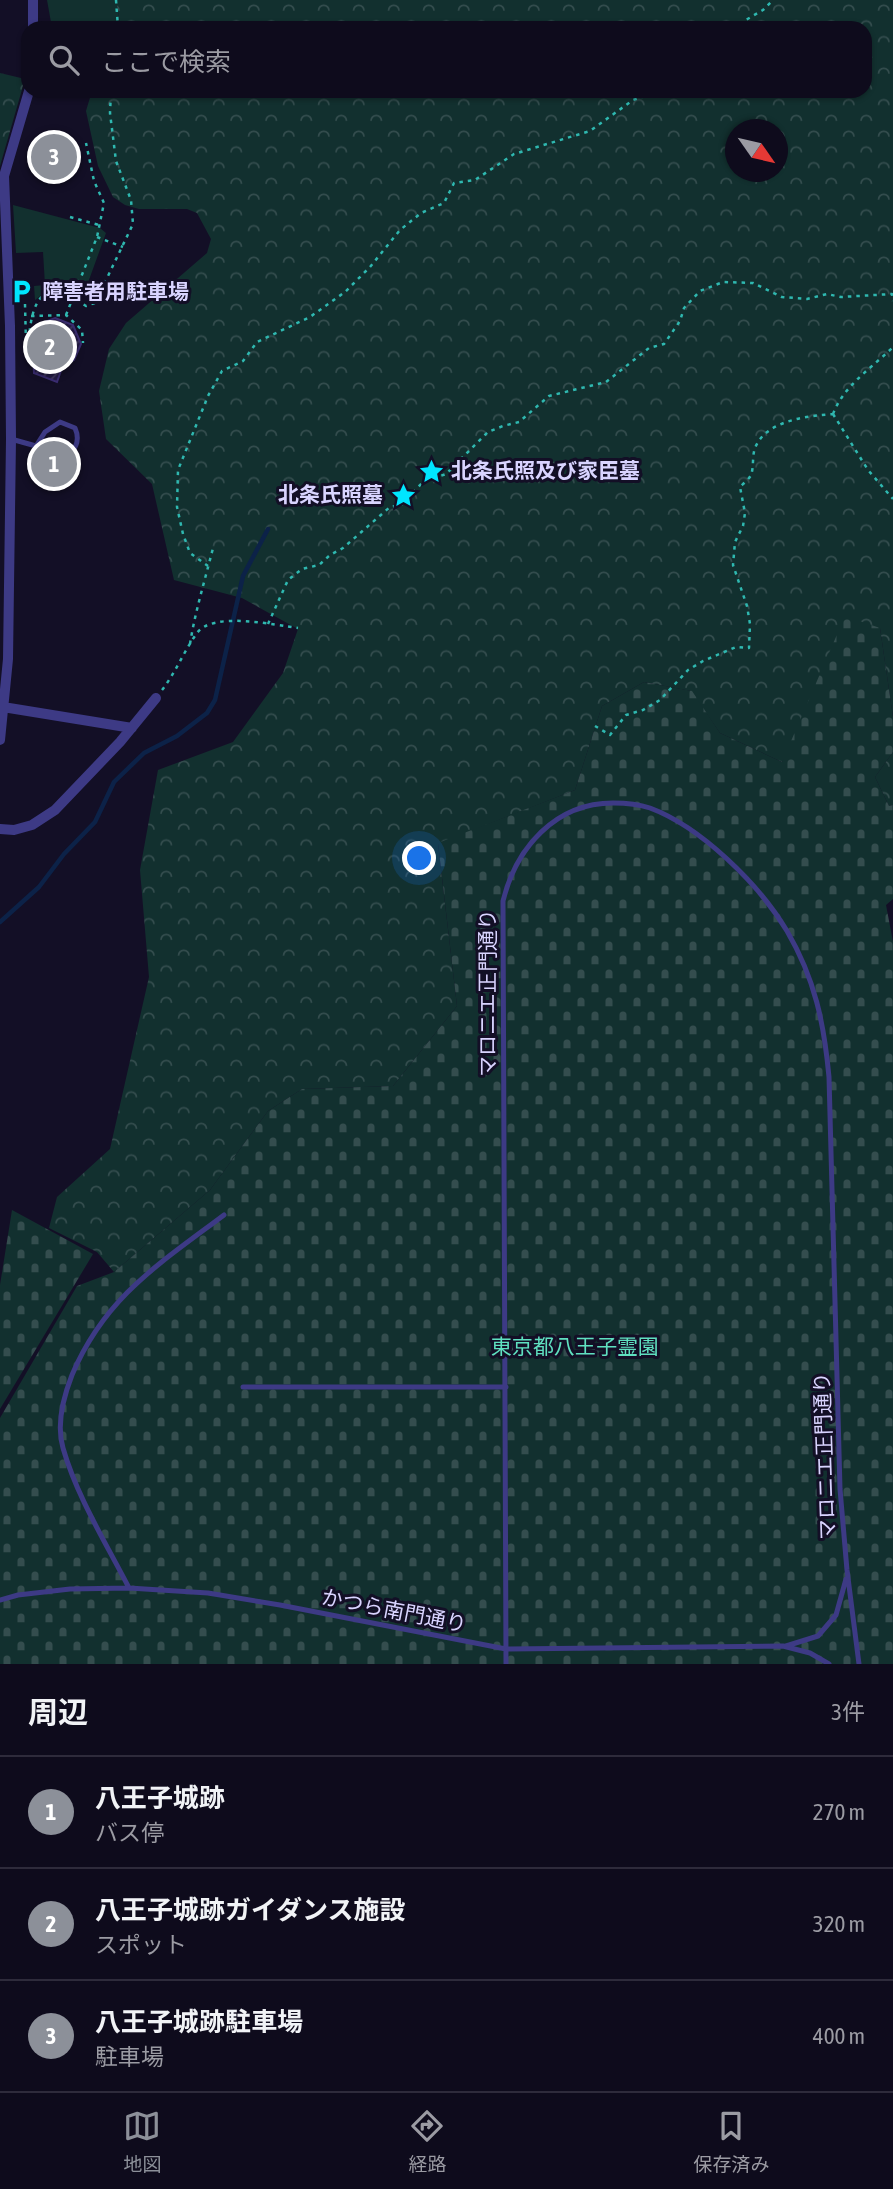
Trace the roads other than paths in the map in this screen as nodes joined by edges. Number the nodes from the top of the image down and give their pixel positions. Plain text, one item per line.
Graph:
1 (33, 0) edge
2 (33, 21) edge
3 (27, 98) edge
4 (11, 439) junction
5 (36, 446) junction
6 (156, 698) road end
7 (4, 707) junction
8 (132, 728) junction
9 (0, 740) edge
10 (0, 830) edge
11 (224, 1215) dead end
12 (243, 1387) dead end
13 (506, 1387) junction
14 (847, 1570) junction
15 (129, 1588) junction
16 (0, 1600) edge
17 (783, 1646) junction
18 (506, 1649) junction
19 (506, 1664) edge
20 (829, 1664) edge
21 (859, 1664) edge

1 - 2 street
3 - 4 street
4 - 5 lane
4 - 7 street
5 - 5 lane
6 - 8 street
7 - 8 street
7 - 9 street
8 - 10 street
11 - 15 lane
12 - 13 lane
13 - 14 lane, マロニエ正門通り
13 - 18 lane, マロニエ正門通り
14 - 17 lane
14 - 21 lane, マロニエ正門通り
15 - 16 lane, かつら南門通り
15 - 18 lane, かつら南門通り
17 - 18 lane, かつら南門通り
17 - 20 lane
18 - 19 lane, マロニエ正門通り

